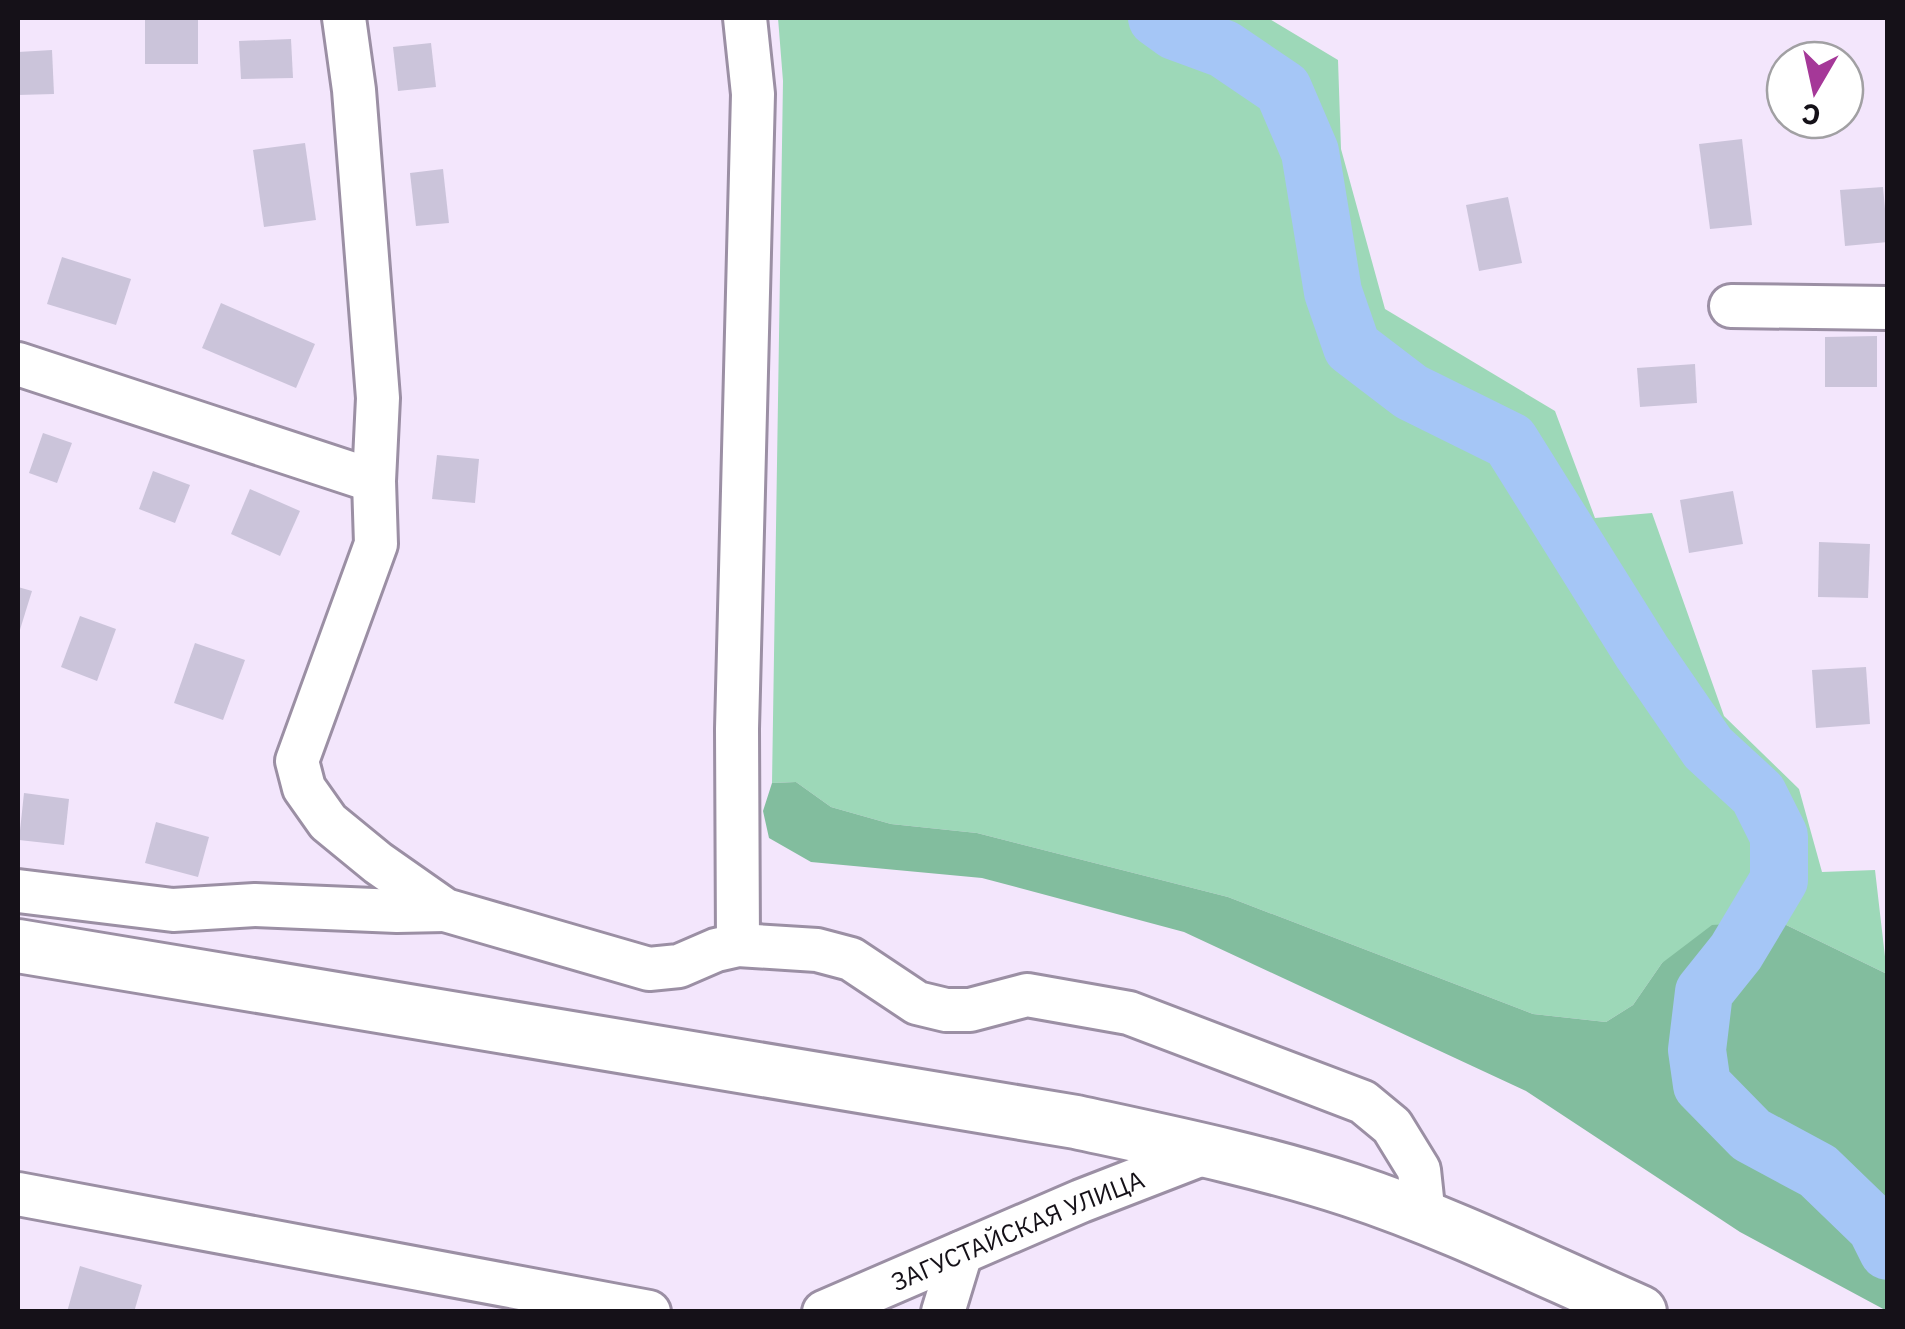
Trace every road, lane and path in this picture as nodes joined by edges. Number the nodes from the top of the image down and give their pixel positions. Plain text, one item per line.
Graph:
1 (344, 18) edge
2 (745, 18) edge
3 (1731, 306) dead end
4 (1888, 308) edge
5 (18, 364) edge
6 (374, 481) junction
7 (18, 890) edge
8 (445, 910) junction
9 (738, 945) junction
10 (18, 946) edge
11 (1210, 1151) junction
12 (18, 1194) edge
13 (1424, 1217) junction
14 (961, 1253) junction
15 (649, 1312) edge
16 (824, 1312) edge
17 (942, 1312) edge
18 (1640, 1312) edge

1 - 6 street
2 - 9 street
3 - 4 street
5 - 6 street
6 - 8 street
7 - 8 street
8 - 9 street
9 - 13 street
10 - 11 main road
11 - 13 main road
11 - 14 street, ЗАГУСТАЙСКАЯ УЛИЦА
12 - 15 street
13 - 18 main road
14 - 16 street, ЗАГУСТАЙСКАЯ УЛИЦА
14 - 17 street

